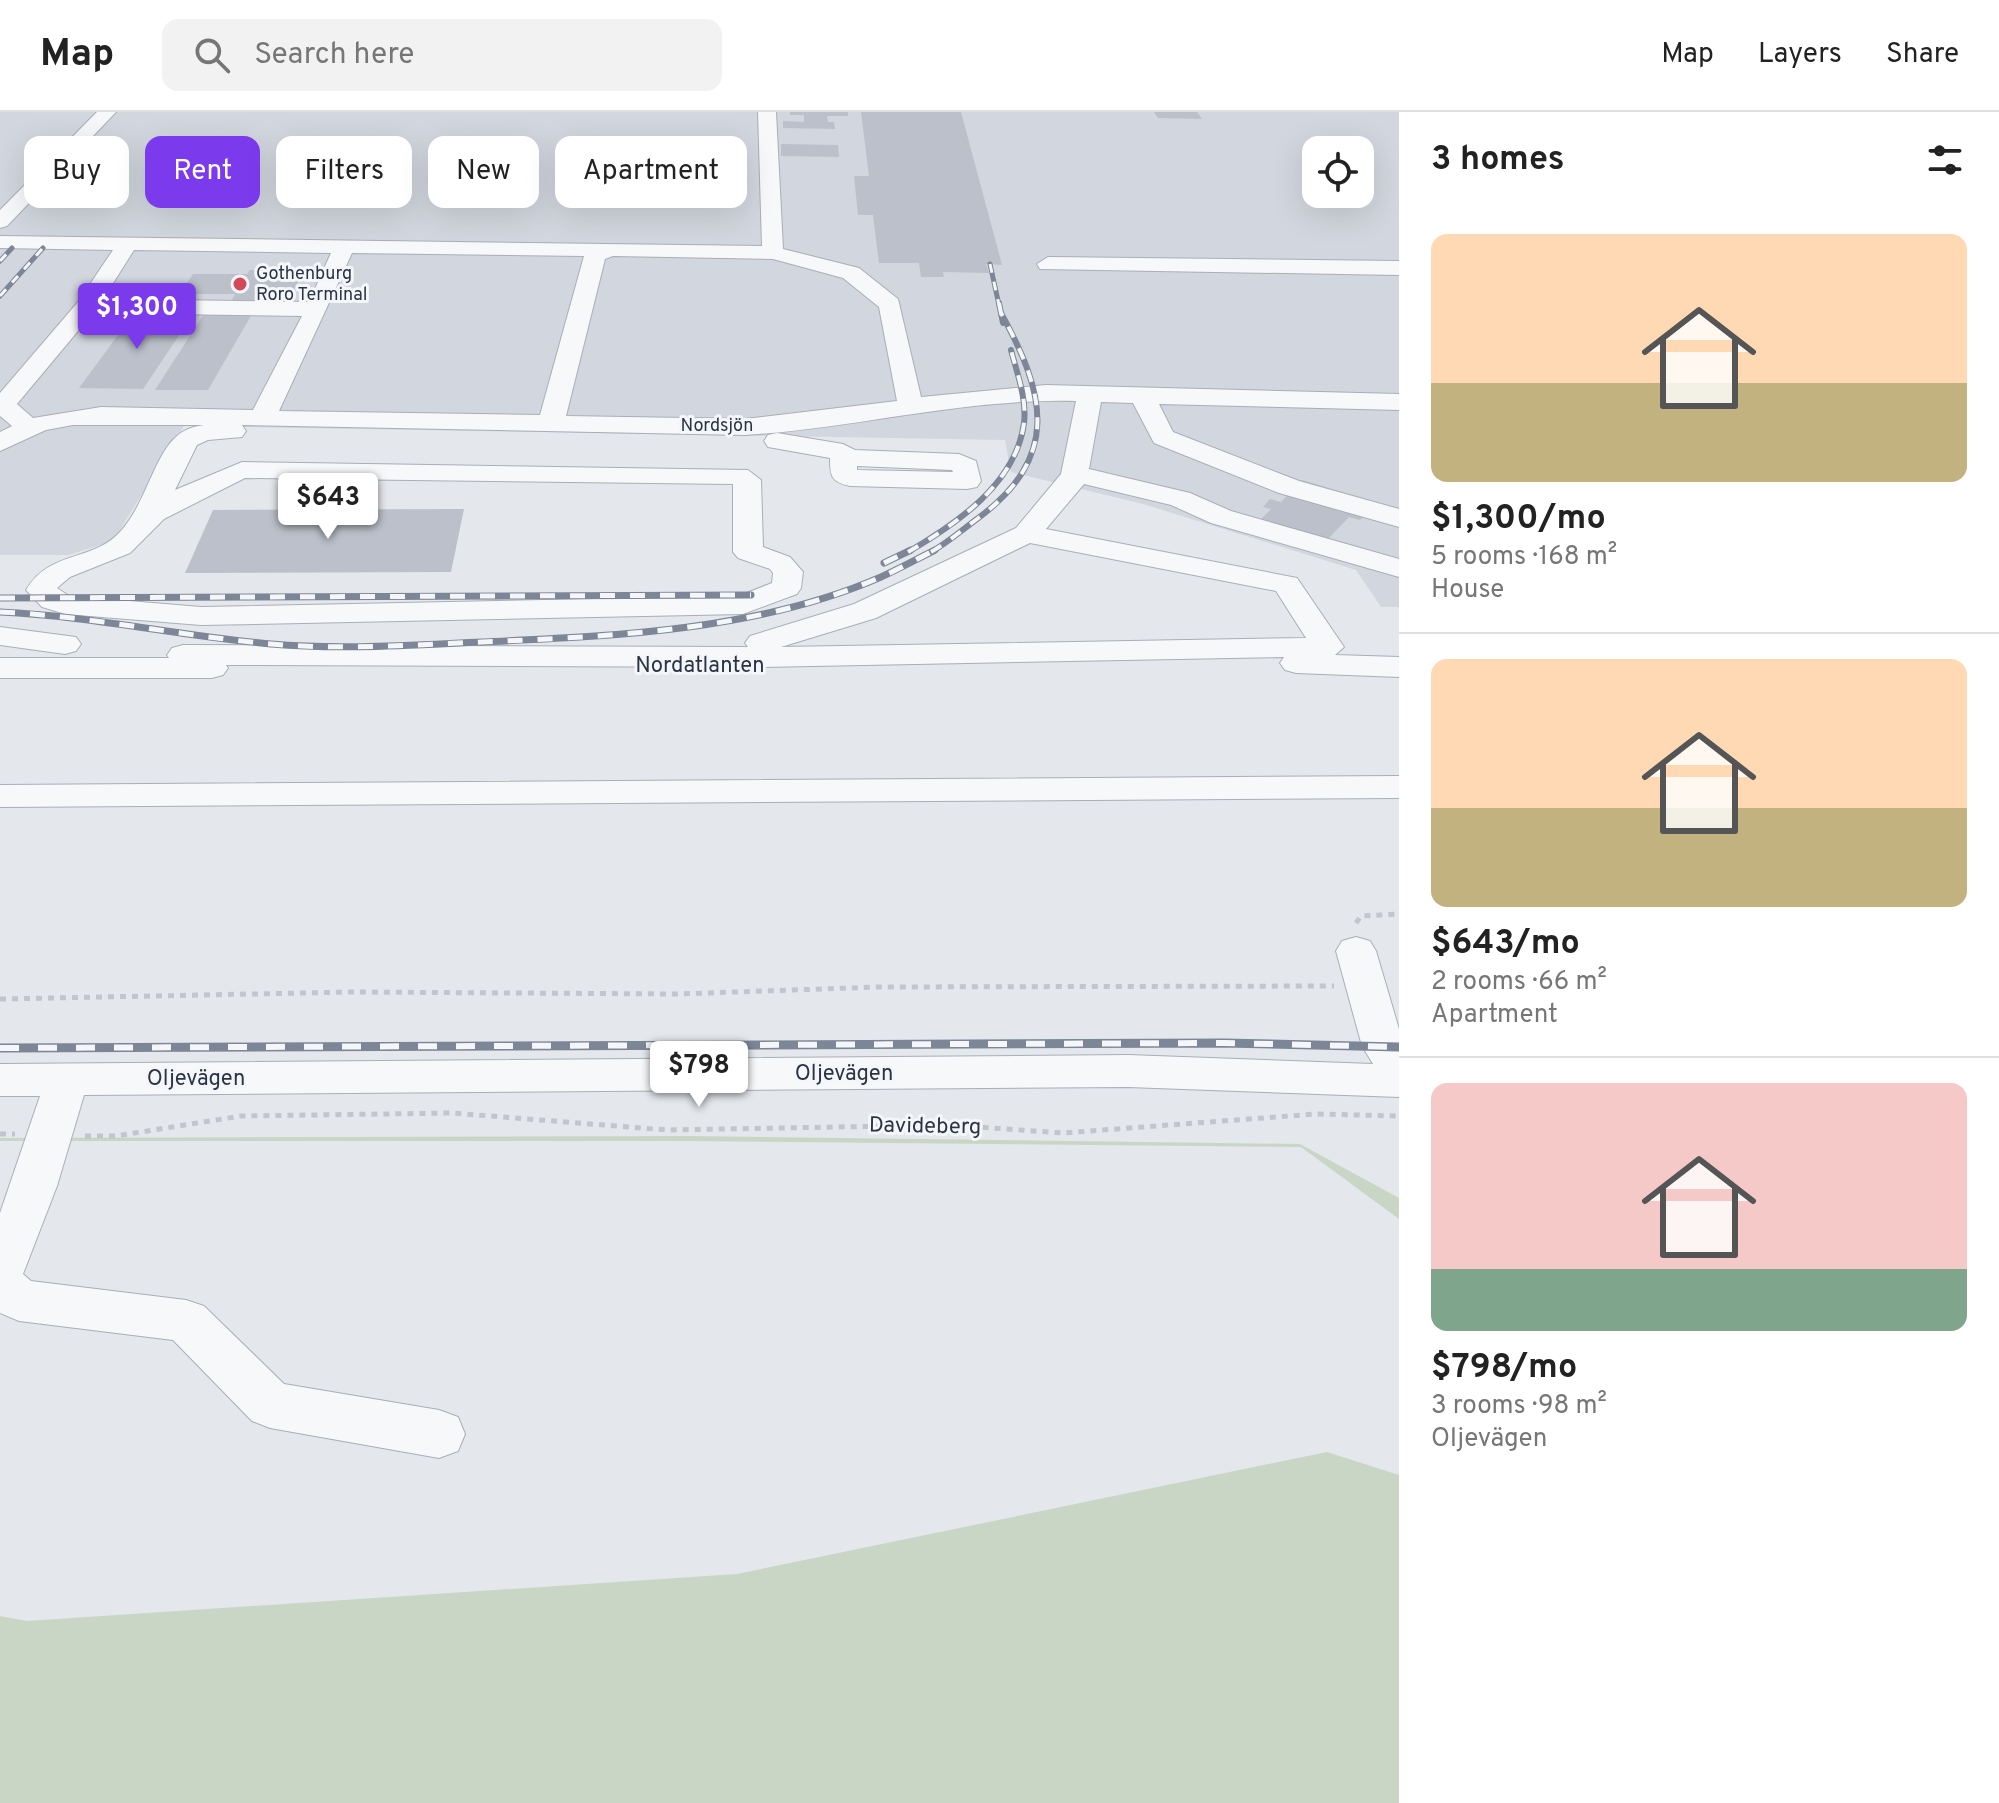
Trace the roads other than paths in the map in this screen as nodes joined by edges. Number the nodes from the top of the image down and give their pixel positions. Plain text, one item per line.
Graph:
1 (107, 112) edge
2 (767, 112) edge
3 (0, 222) edge
4 (0, 242) edge
5 (128, 243) junction
6 (344, 247) junction
7 (596, 252) junction
8 (773, 253) junction
9 (1048, 264) dead end
10 (1399, 268) edge
11 (87, 306) junction
12 (317, 309) junction
13 (1090, 394) junction
14 (1142, 396) junction
15 (1396, 403) edge
16 (911, 408) junction
17 (262, 418) junction
18 (551, 424) junction
19 (27, 426) junction
20 (0, 443) edge
21 (844, 458) dead end
22 (1075, 474) junction
23 (1392, 516) edge
24 (148, 517) junction
25 (1026, 534) junction
26 (1399, 568) edge
27 (201, 616) junction
28 (0, 636) edge
29 (183, 655) junction
30 (760, 657) junction
31 (1399, 667) edge
32 (0, 668) edge
33 (1399, 787) edge
34 (0, 796) edge
35 (1363, 972) road end
36 (1399, 1070) edge
37 (0, 1080) edge
38 (67, 1080) junction
39 (1399, 1081) edge
40 (0, 1271) edge
41 (0, 1283) edge
42 (439, 1434) dead end

1 - 3 street
2 - 8 street
4 - 5 street
5 - 6 street
5 - 11 street
6 - 7 street
6 - 12 street
7 - 8 street
7 - 18 street
8 - 16 street
9 - 10 street
11 - 12 street
11 - 19 street
12 - 17 street
13 - 14 street, Nordsjön
13 - 16 street, Nordsjön
13 - 22 street
14 - 15 street, Nordsjön
14 - 23 street
16 - 18 street, Nordsjön
17 - 18 street, Nordsjön
17 - 19 street, Nordsjön
19 - 20 street, Nordsjön
21 - 24 street
22 - 25 street
22 - 26 street
24 - 27 street
24 - 27 street
25 - 30 street
25 - 30 street
27 - 29 street
28 - 29 street
29 - 30 street
31 - 32 street, Nordatlanten
33 - 34 street
35 - 36 street
37 - 38 street, Oljevägen
38 - 39 street, Oljevägen
38 - 40 street
41 - 42 street

